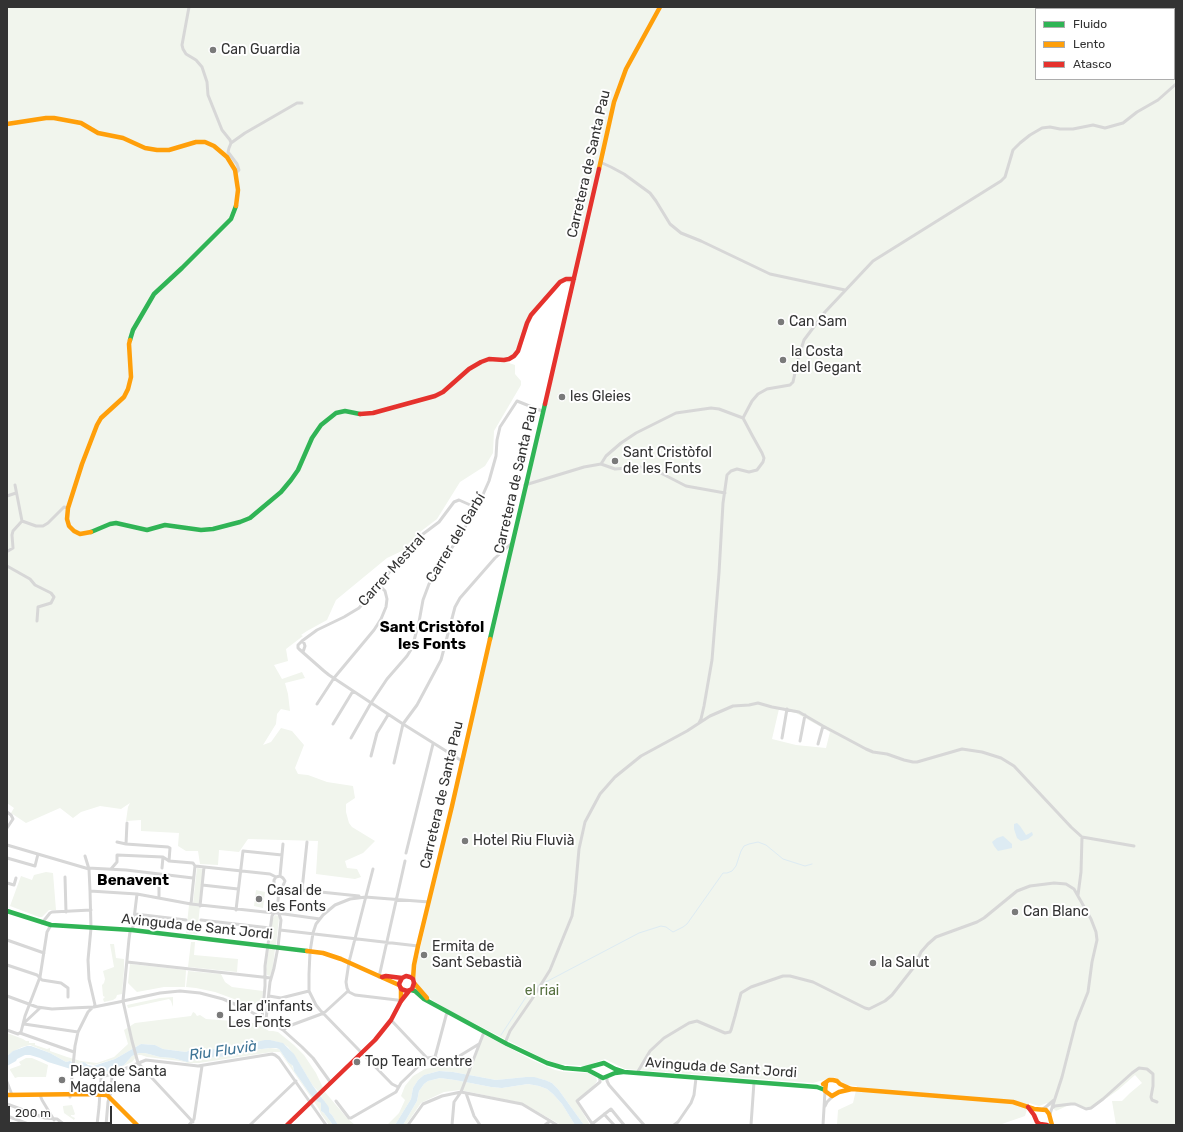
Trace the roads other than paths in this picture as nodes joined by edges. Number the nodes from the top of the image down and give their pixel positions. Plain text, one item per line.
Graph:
1 (190, 7) edge
2 (660, 7) edge
3 (1176, 84) edge
4 (302, 103) dead end
5 (7, 124) edge
6 (231, 143) junction
7 (600, 162) junction
8 (236, 173) junction
9 (574, 279) junction
10 (845, 290) junction
11 (542, 411) junction
12 (743, 418) junction
13 (601, 464) junction
14 (15, 485) dead end
15 (526, 485) junction
16 (16, 493) junction
17 (725, 493) junction
18 (7, 496) edge
19 (68, 508) junction
20 (477, 508) junction
21 (22, 521) junction
22 (512, 543) junction
23 (7, 551) edge
24 (7, 566) edge
25 (379, 585) junction
26 (37, 621) dead end
27 (302, 641) junction
28 (303, 652) junction
29 (334, 678) junction
30 (353, 691) junction
31 (371, 703) junction
32 (317, 704) dead end
33 (787, 709) junction
34 (388, 715) junction
35 (805, 715) junction
36 (699, 723) junction
37 (333, 724) dead end
38 (403, 724) junction
39 (823, 726) junction
40 (351, 738) dead end
41 (782, 738) dead end
42 (800, 741) dead end
43 (433, 744) junction
44 (818, 744) dead end
45 (371, 756) dead end
46 (462, 761) junction
47 (394, 763) dead end
48 (7, 812) edge
49 (128, 823) dead end
50 (7, 828) edge
51 (1082, 837) junction
52 (117, 842) dead end
53 (307, 842) dead end
54 (126, 844) junction
55 (283, 844) dead end
56 (7, 845) edge
57 (1134, 846) dead end
58 (406, 853) dead end
59 (38, 854) junction
60 (282, 855) junction
61 (85, 856) dead end
62 (163, 857) junction
63 (7, 858) edge
64 (169, 861) junction
65 (404, 861) dead end
66 (195, 866) junction
67 (204, 867) junction
68 (162, 868) dead end
69 (88, 869) junction
70 (111, 869) junction
71 (373, 869) dead end
72 (240, 870) junction
73 (159, 875) junction
74 (65, 876) dead end
75 (278, 876) junction
76 (16, 878) dead end
77 (193, 878) junction
78 (7, 882) edge
79 (202, 885) junction
80 (280, 888) junction
81 (238, 889) junction
82 (302, 890) junction
83 (90, 891) junction
84 (137, 894) junction
85 (366, 897) junction
86 (1078, 897) junction
87 (159, 898) junction
88 (396, 899) junction
89 (429, 902) junction
90 (191, 904) junction
91 (200, 906) junction
92 (91, 910) junction
93 (236, 910) junction
94 (7, 911) edge
95 (66, 912) junction
96 (277, 913) junction
97 (135, 914) junction
98 (320, 919) junction
99 (186, 920) dead end
100 (201, 920) dead end
101 (41, 923) junction
102 (51, 926) junction
103 (91, 928) junction
104 (270, 928) junction
105 (132, 930) junction
106 (280, 930) junction
107 (313, 933) junction
108 (354, 938) junction
109 (7, 940) edge
110 (387, 942) junction
111 (268, 946) junction
112 (418, 946) junction
113 (278, 947) junction
114 (310, 952) junction
115 (44, 953) junction
116 (127, 962) junction
117 (349, 962) junction
118 (7, 965) edge
119 (414, 966) junction
120 (408, 976) junction
121 (40, 977) junction
122 (380, 977) junction
123 (265, 978) junction
124 (271, 978) junction
125 (402, 978) junction
126 (414, 981) junction
127 (400, 986) junction
128 (410, 990) junction
129 (310, 991) junction
130 (348, 991) junction
131 (7, 996) edge
132 (269, 996) junction
133 (68, 997) dead end
134 (124, 1001) junction
135 (401, 1001) junction
136 (432, 1003) junction
137 (30, 1004) junction
138 (94, 1007) junction
139 (40, 1008) junction
140 (447, 1012) junction
141 (324, 1013) junction
142 (262, 1018) junction
143 (266, 1020) junction
144 (391, 1020) junction
145 (24, 1024) junction
146 (7, 1030) edge
147 (283, 1030) junction
148 (78, 1032) junction
149 (484, 1032) junction
150 (20, 1033) junction
151 (505, 1043) junction
152 (479, 1044) junction
153 (74, 1052) junction
154 (362, 1053) junction
155 (435, 1057) junction
156 (427, 1058) junction
157 (138, 1063) junction
158 (600, 1064) junction
159 (608, 1064) junction
160 (202, 1066) junction
161 (582, 1069) junction
162 (624, 1072) junction
163 (636, 1073) junction
164 (112, 1074) junction
165 (598, 1075) junction
166 (608, 1077) junction
167 (696, 1078) junction
168 (296, 1081) junction
169 (7, 1082) edge
170 (754, 1082) junction
171 (331, 1083) junction
172 (826, 1083) junction
173 (840, 1084) junction
174 (8, 1087) edge
175 (398, 1087) junction
176 (817, 1087) junction
177 (852, 1089) junction
178 (825, 1090) junction
179 (461, 1092) junction
180 (466, 1093) junction
181 (100, 1094) junction
182 (837, 1094) junction
183 (40, 1095) junction
184 (70, 1095) junction
185 (9, 1096) edge
186 (110, 1097) junction
187 (1054, 1100) junction
188 (312, 1101) junction
189 (336, 1101) dead end
190 (1156, 1102) dead end
191 (7, 1104) edge
192 (1061, 1105) junction
193 (825, 1107) junction
194 (1027, 1107) junction
195 (1052, 1108) junction
196 (1041, 1109) junction
197 (604, 1114) junction
198 (1034, 1115) junction
199 (7, 1116) edge
200 (1050, 1116) junction
201 (54, 1120) junction
202 (550, 1121) junction
203 (193, 1122) junction
204 (31, 1125) edge
205 (65, 1125) edge
206 (96, 1125) edge
207 (106, 1125) edge
208 (137, 1125) edge
209 (190, 1125) edge
210 (250, 1125) edge
211 (287, 1125) edge
212 (326, 1125) edge
213 (408, 1125) edge
214 (452, 1125) edge
215 (480, 1125) edge
216 (545, 1125) edge
217 (556, 1125) edge
218 (593, 1125) edge
219 (614, 1125) edge
220 (624, 1125) edge
221 (644, 1125) edge
222 (674, 1125) edge
223 (751, 1125) edge
224 (823, 1125) edge
225 (1042, 1125) edge
226 (1052, 1125) edge

1 - 6 street
2 - 7 main road, Carretera de Santa Pau
3 - 10 street
4 - 6 street
5 - 8 main road
6 - 8 street
7 - 9 main road, Carretera de Santa Pau
7 - 10 street
8 - 19 main road
9 - 11 main road, Carretera de Santa Pau
9 - 19 main road
10 - 12 street
11 - 15 main road, Carretera de Santa Pau
11 - 20 street, Carrer del Garbí
12 - 13 street
12 - 17 street
13 - 15 street
13 - 17 street
14 - 16 street
15 - 22 main road, Carretera de Santa Pau
16 - 18 street
16 - 21 street
17 - 36 street
19 - 21 street
20 - 25 street, Carrer Mestral
20 - 31 street, Carrer del Garbí
21 - 23 street
22 - 38 street
22 - 46 main road, Carretera de Santa Pau
24 - 26 street
25 - 27 street, Carrer Mestral
25 - 29 street
27 - 28 street
27 - 28 street
28 - 29 street
29 - 30 street
29 - 32 street
30 - 31 street
30 - 37 street
31 - 34 street
31 - 40 street, Carrer del Garbí
33 - 35 street
33 - 36 street
33 - 41 street
34 - 38 street
34 - 45 street
35 - 39 street
35 - 42 street
36 - 151 street
38 - 43 street
38 - 47 street
39 - 44 street
39 - 51 street
43 - 46 street
43 - 58 street
46 - 89 main road, Carretera de Santa Pau
48 - 50 street
49 - 54 street
51 - 57 street
51 - 86 street
52 - 54 street
53 - 82 street
54 - 64 street
55 - 60 street
56 - 59 street
59 - 63 street
59 - 69 street
60 - 72 street
60 - 75 street
61 - 69 street
62 - 64 street
62 - 68 street
62 - 70 street
64 - 66 street
65 - 88 street
66 - 67 street
66 - 77 street
67 - 72 street
67 - 79 street
69 - 70 street
69 - 83 street
70 - 73 street
71 - 85 street
72 - 75 street
72 - 81 street
73 - 77 street
73 - 87 street
74 - 95 street
75 - 80 street
75 - 80 street
76 - 78 street
77 - 90 street
79 - 81 street
79 - 91 street
80 - 82 street
80 - 96 street
81 - 93 street
82 - 85 street
83 - 84 street
83 - 92 street
84 - 87 street
84 - 97 street
85 - 88 street
85 - 98 street
85 - 108 street
86 - 163 street
86 - 187 street
87 - 90 street
88 - 89 street
88 - 110 street
89 - 112 main road, Carretera de Santa Pau
90 - 91 street
91 - 93 street
92 - 95 street
92 - 103 street
93 - 96 street
94 - 101 main road, Avinguda de Sant Jordi
95 - 101 street
96 - 98 street
96 - 104 street
96 - 106 street
97 - 99 street
97 - 105 street
98 - 107 street
100 - 104 street
101 - 102 main road, Avinguda de Sant Jordi
102 - 103 main road, Avinguda de Sant Jordi
102 - 115 street
103 - 105 main road, Avinguda de Sant Jordi
103 - 138 street
104 - 111 street
105 - 111 main road, Avinguda de Sant Jordi
105 - 116 street
106 - 107 street
106 - 113 street
107 - 108 street
107 - 114 street
108 - 110 street
108 - 117 street
109 - 115 street
110 - 112 street
110 - 122 street
111 - 113 main road, Avinguda de Sant Jordi
111 - 123 street
112 - 119 main road, Carretera de Santa Pau
113 - 114 main road, Avinguda de Sant Jordi
113 - 124 street
114 - 117 main road, Avinguda de Sant Jordi
114 - 129 street
115 - 121 street
116 - 123 street
116 - 134 street
117 - 122 main road, Avinguda de Sant Jordi
117 - 130 street
118 - 121 street
119 - 120 main road, Carretera de Santa Pau
119 - 126 main road, Carretera de Santa Pau
120 - 125 main road
120 - 126 main road
121 - 133 street
121 - 137 street
122 - 125 main road, Avinguda de Sant Jordi
122 - 127 main road, Avinguda de Sant Jordi
123 - 124 street
123 - 142 street
124 - 132 street
125 - 127 main road
126 - 128 main road
126 - 136 main road
127 - 128 main road
127 - 135 main road
128 - 135 main road
128 - 136 main road
129 - 132 street
129 - 141 street
130 - 135 street
130 - 141 street
131 - 137 street
132 - 143 street
134 - 138 street
134 - 142 street
134 - 157 street
135 - 144 main road
136 - 140 main road
137 - 139 street
137 - 145 street
138 - 139 street
138 - 148 street
139 - 145 street
140 - 149 main road
140 - 155 street
141 - 147 street
141 - 154 street
142 - 143 street
143 - 147 street
144 - 154 main road
144 - 156 street
145 - 148 street
145 - 150 street
146 - 150 street
147 - 171 street
148 - 153 street
149 - 151 main road
149 - 152 street
150 - 153 street
151 - 161 main road
152 - 155 street
152 - 179 street
153 - 184 street
154 - 171 main road
154 - 175 street
155 - 156 street
156 - 175 street
157 - 160 street
157 - 164 street
157 - 203 street
158 - 159 main road
158 - 161 main road
158 - 165 main road
159 - 162 main road, Avinguda de Sant Jordi
159 - 166 main road
160 - 168 street
160 - 203 street
161 - 165 main road
162 - 163 main road, Avinguda de Sant Jordi
162 - 166 main road, Avinguda de Sant Jordi
163 - 167 main road, Avinguda de Sant Jordi
164 - 181 street
164 - 186 street
165 - 166 main road
165 - 218 street
166 - 221 street
167 - 170 main road, Avinguda de Sant Jordi
167 - 222 street
168 - 188 street
168 - 210 street
169 - 174 street
170 - 176 main road, Avinguda de Sant Jordi
170 - 223 street
171 - 188 main road
172 - 173 main road
172 - 176 main road, Avinguda de Sant Jordi
172 - 178 main road
173 - 177 main road
173 - 182 main road
174 - 185 street
175 - 189 street
176 - 178 main road, Avinguda de Sant Jordi
177 - 182 main road
177 - 194 main road
178 - 182 main road
178 - 193 street
179 - 180 street
179 - 213 street
179 - 214 street
180 - 202 street
180 - 215 street
181 - 184 main road
181 - 186 main road
181 - 206 street
182 - 193 street
183 - 184 main road
183 - 185 main road
183 - 201 street
186 - 207 street
186 - 208 main road
187 - 192 street
187 - 195 street
187 - 196 street
188 - 211 main road
188 - 212 street
190 - 192 street
191 - 201 street
192 - 195 street
193 - 224 street
194 - 196 main road
194 - 198 main road
195 - 200 street
196 - 198 main road
196 - 200 main road
197 - 218 street
197 - 219 street
197 - 220 street
198 - 225 main road
199 - 204 street
200 - 225 main road
200 - 226 main road
201 - 205 street
202 - 216 street
202 - 217 street
203 - 209 street

